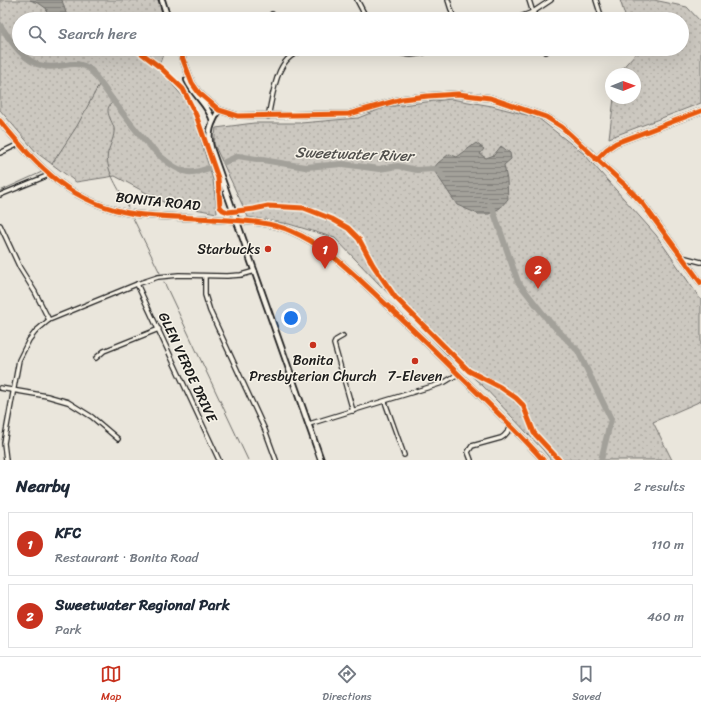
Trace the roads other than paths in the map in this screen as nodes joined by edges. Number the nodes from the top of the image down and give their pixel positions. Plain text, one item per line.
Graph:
1 (162, 0) edge
2 (357, 0) edge
3 (448, 0) edge
4 (529, 0) edge
5 (551, 0) edge
6 (596, 0) edge
7 (166, 12) edge
8 (363, 12) edge
9 (452, 12) edge
10 (533, 12) joint
11 (600, 12) edge
12 (181, 56) edge
13 (290, 56) edge
14 (186, 69) junction
15 (219, 110) junction
16 (701, 111) edge
17 (268, 117) junction
18 (0, 121) edge
19 (213, 121) junction
20 (19, 144) junction
21 (0, 153) edge
22 (596, 160) junction
23 (49, 175) junction
24 (0, 195) edge
25 (238, 221) junction
26 (0, 225) edge
27 (682, 257) junction
28 (701, 262) edge
29 (255, 271) junction
30 (205, 276) junction
31 (701, 283) edge
32 (137, 284) junction
33 (49, 320) junction
34 (159, 329) junction
35 (343, 336) dead end
36 (96, 358) dead end
37 (458, 374) junction
38 (0, 388) edge
39 (13, 390) junction
40 (385, 402) junction
41 (353, 411) junction
42 (309, 424) junction
43 (511, 428) junction
44 (118, 439) dead end
45 (404, 456) dead end
46 (6, 460) edge
47 (219, 460) edge
48 (276, 460) edge
49 (321, 460) edge
50 (471, 460) edge
51 (543, 460) edge

1 - 7 main road
2 - 8 street
3 - 9 street
4 - 10 street
5 - 10 street
6 - 11 street
12 - 14 main road
13 - 17 street
14 - 15 main road
14 - 19 main road
15 - 17 main road
15 - 19 main road
16 - 22 main road
17 - 22 main road
18 - 20 main road, BONITA ROAD
19 - 25 main road
20 - 21 street
20 - 23 main road, BONITA ROAD
22 - 27 main road
23 - 24 street
23 - 25 main road, BONITA ROAD
25 - 29 main road
25 - 37 main road, BONITA ROAD
26 - 33 street
27 - 28 street
27 - 31 main road
29 - 30 street
29 - 42 main road
30 - 32 street
30 - 48 street
32 - 33 street
32 - 34 street, GLEN VERDE DRIVE
33 - 39 street
34 - 36 street
34 - 47 street, GLEN VERDE DRIVE
35 - 41 street
37 - 40 street
37 - 43 main road, BONITA ROAD
38 - 39 street
39 - 44 street
39 - 46 street
40 - 41 street
40 - 45 street
41 - 42 street
42 - 49 main road
43 - 50 street
43 - 51 main road, BONITA ROAD

